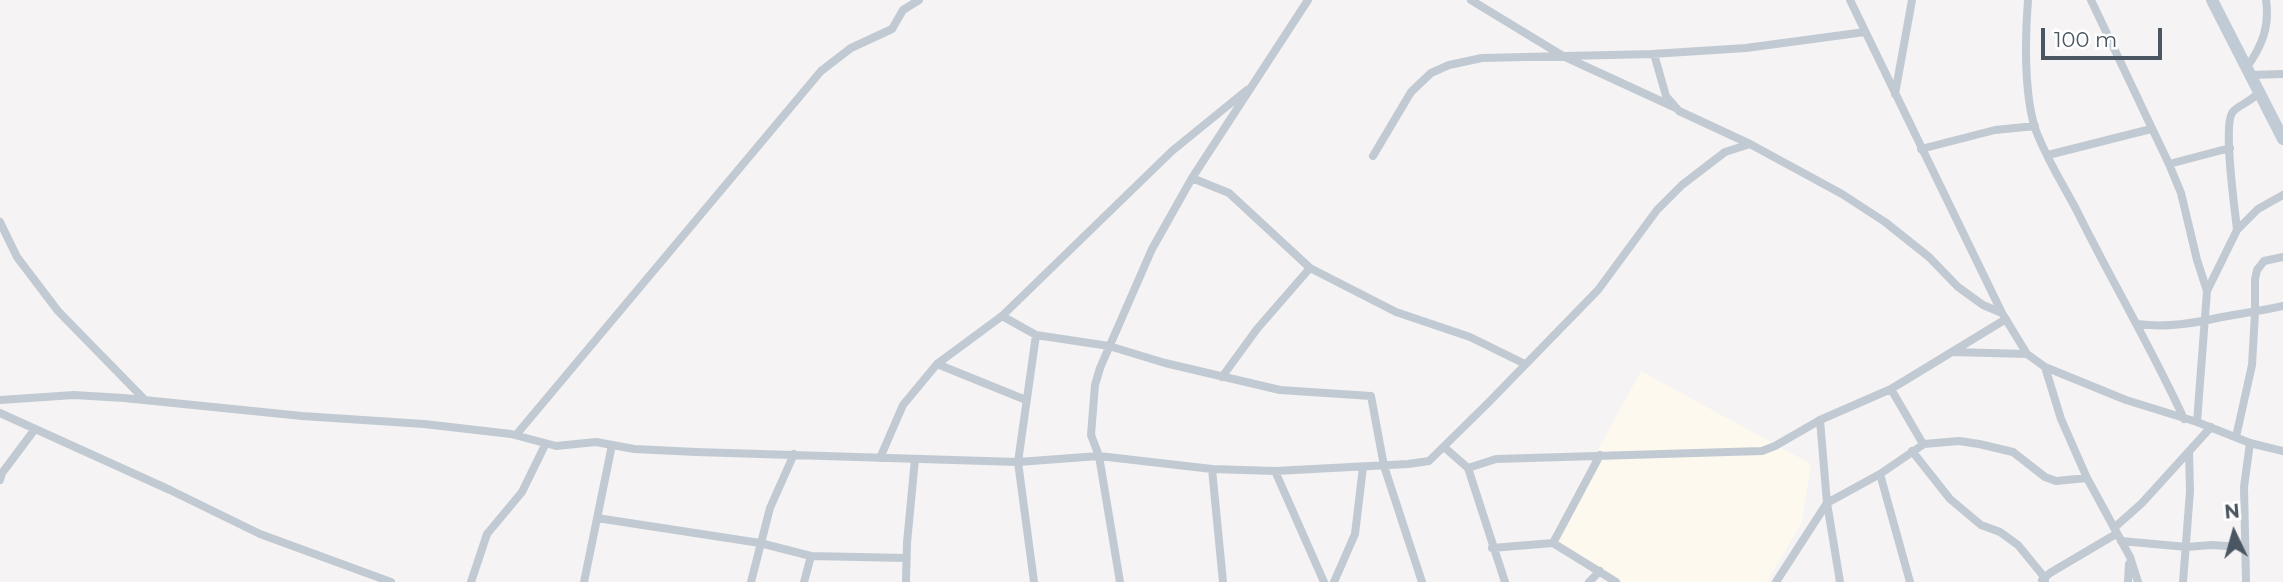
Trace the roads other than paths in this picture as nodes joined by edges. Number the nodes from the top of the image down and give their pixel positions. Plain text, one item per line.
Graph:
1 (919, 0) edge
2 (1308, 0) edge
3 (1471, 0) edge
4 (1850, 0) edge
5 (1912, 0) edge
6 (2028, 0) edge
7 (2091, 0) edge
8 (2212, 0) edge
9 (2266, 0) edge
10 (1865, 32) junction
11 (1654, 54) junction
12 (1563, 56) junction
13 (2249, 71) junction
14 (2283, 74) edge
15 (1254, 85) junction
16 (2258, 93) junction
17 (1895, 95) junction
18 (1676, 108) junction
19 (2035, 126) junction
20 (2151, 130) junction
21 (2283, 139) edge
22 (1750, 144) junction
23 (2230, 148) junction
24 (1921, 149) junction
25 (2048, 155) junction
26 (1373, 156) dead end
27 (2169, 164) junction
28 (1192, 178) junction
29 (2283, 195) edge
30 (0, 222) edge
31 (2236, 230) junction
32 (2283, 257) edge
33 (1310, 268) junction
34 (2207, 291) junction
35 (2283, 306) edge
36 (2255, 313) junction
37 (1002, 316) junction
38 (2004, 316) junction
39 (2206, 321) junction
40 (2138, 324) junction
41 (1036, 335) junction
42 (1109, 346) junction
43 (1952, 352) junction
44 (2027, 354) junction
45 (937, 364) junction
46 (1525, 364) junction
47 (2045, 367) junction
48 (1222, 377) junction
49 (1891, 389) junction
50 (0, 400) edge
51 (145, 400) junction
52 (1026, 400) junction
53 (1, 415) edge
54 (2184, 419) junction
55 (1820, 420) junction
56 (2197, 422) junction
57 (2211, 427) junction
58 (35, 429) junction
59 (516, 436) junction
60 (2236, 437) junction
61 (2250, 443) junction
62 (545, 444) junction
63 (1923, 444) junction
64 (612, 445) junction
65 (1444, 447) junction
66 (1912, 451) junction
67 (2283, 451) edge
68 (2189, 453) junction
69 (794, 454) junction
70 (1600, 455) junction
71 (1098, 456) junction
72 (880, 458) junction
73 (915, 459) junction
74 (1018, 463) junction
75 (1384, 466) junction
76 (1363, 467) junction
77 (1468, 468) junction
78 (1212, 469) junction
79 (1275, 471) junction
80 (1880, 474) junction
81 (2087, 478) junction
82 (0, 480) edge
83 (1827, 503) junction
84 (597, 518) junction
85 (2117, 534) junction
86 (760, 543) junction
87 (1553, 543) junction
88 (2187, 547) junction
89 (2244, 547) junction
90 (1492, 548) junction
91 (811, 556) junction
92 (2130, 557) junction
93 (906, 558) junction
94 (1600, 571) junction
95 (2043, 581) edge
96 (391, 582) edge
97 (471, 582) edge
98 (584, 582) edge
99 (751, 582) edge
100 (804, 582) edge
101 (906, 582) edge
102 (1034, 582) edge
103 (1120, 582) edge
104 (1223, 582) edge
105 (1324, 582) edge
106 (1334, 582) edge
107 (1422, 582) edge
108 (1505, 582) edge
109 (1589, 582) edge
110 (1616, 582) edge
111 (1776, 582) edge
112 (1840, 582) edge
113 (1910, 582) edge
114 (2128, 582) edge
115 (2138, 582) edge
116 (2183, 582) edge
117 (2246, 582) edge

1 - 59 street
2 - 15 street
3 - 12 street
4 - 10 street
5 - 17 street
6 - 19 street
7 - 20 street
8 - 13 main road
9 - 13 street
10 - 11 street
10 - 17 street
11 - 12 street
11 - 18 street
12 - 18 street
12 - 26 street
13 - 14 street
13 - 16 main road
15 - 28 street
15 - 37 street
16 - 21 main road
16 - 23 street
17 - 24 street
18 - 22 street
19 - 24 street
19 - 25 street
20 - 25 street
20 - 27 street
22 - 38 street
22 - 46 street
23 - 27 street
23 - 31 street
24 - 38 street
25 - 40 street
27 - 34 street
28 - 33 street
28 - 42 street
29 - 31 street
30 - 51 street
31 - 34 street
32 - 36 street
33 - 46 street
33 - 48 street
34 - 39 street
35 - 36 street
36 - 39 street
36 - 60 street
37 - 41 street
37 - 45 street
38 - 43 street
38 - 44 street
39 - 40 street
39 - 56 street
40 - 54 street
41 - 42 street
41 - 52 street
42 - 48 street
42 - 71 street
43 - 44 street
43 - 49 street
44 - 47 street
45 - 52 street
45 - 72 street
46 - 65 street
47 - 54 street
47 - 81 street
48 - 75 street
49 - 55 street
49 - 63 street
50 - 51 street
51 - 59 street
52 - 74 street
53 - 58 street
54 - 56 street
55 - 70 street
55 - 83 street
56 - 57 street
57 - 60 street
57 - 68 street
58 - 82 street
58 - 96 street
59 - 62 street
60 - 61 street
61 - 67 street
61 - 89 street
62 - 64 street
62 - 97 street
63 - 66 street
63 - 81 street
64 - 69 street
64 - 84 street
65 - 75 street
65 - 77 street
66 - 80 street
66 - 95 street
68 - 85 street
68 - 88 street
69 - 72 street
69 - 86 street
70 - 77 street
70 - 87 street
71 - 74 street
71 - 78 street
71 - 103 street
72 - 73 street
73 - 74 street
73 - 93 street
74 - 102 street
75 - 76 street
75 - 107 street
76 - 79 street
76 - 106 street
77 - 90 street
78 - 79 street
78 - 104 street
79 - 105 street
80 - 83 street
80 - 113 street
81 - 85 street
83 - 111 street
83 - 112 street
84 - 86 street
84 - 98 street
85 - 88 street
85 - 92 street
85 - 95 street
86 - 91 street
86 - 99 street
87 - 90 street
87 - 94 street
88 - 89 street
88 - 116 street
89 - 117 street
90 - 108 street
91 - 93 street
91 - 100 street
92 - 114 street
92 - 115 street
93 - 101 street
94 - 109 street
94 - 110 street

